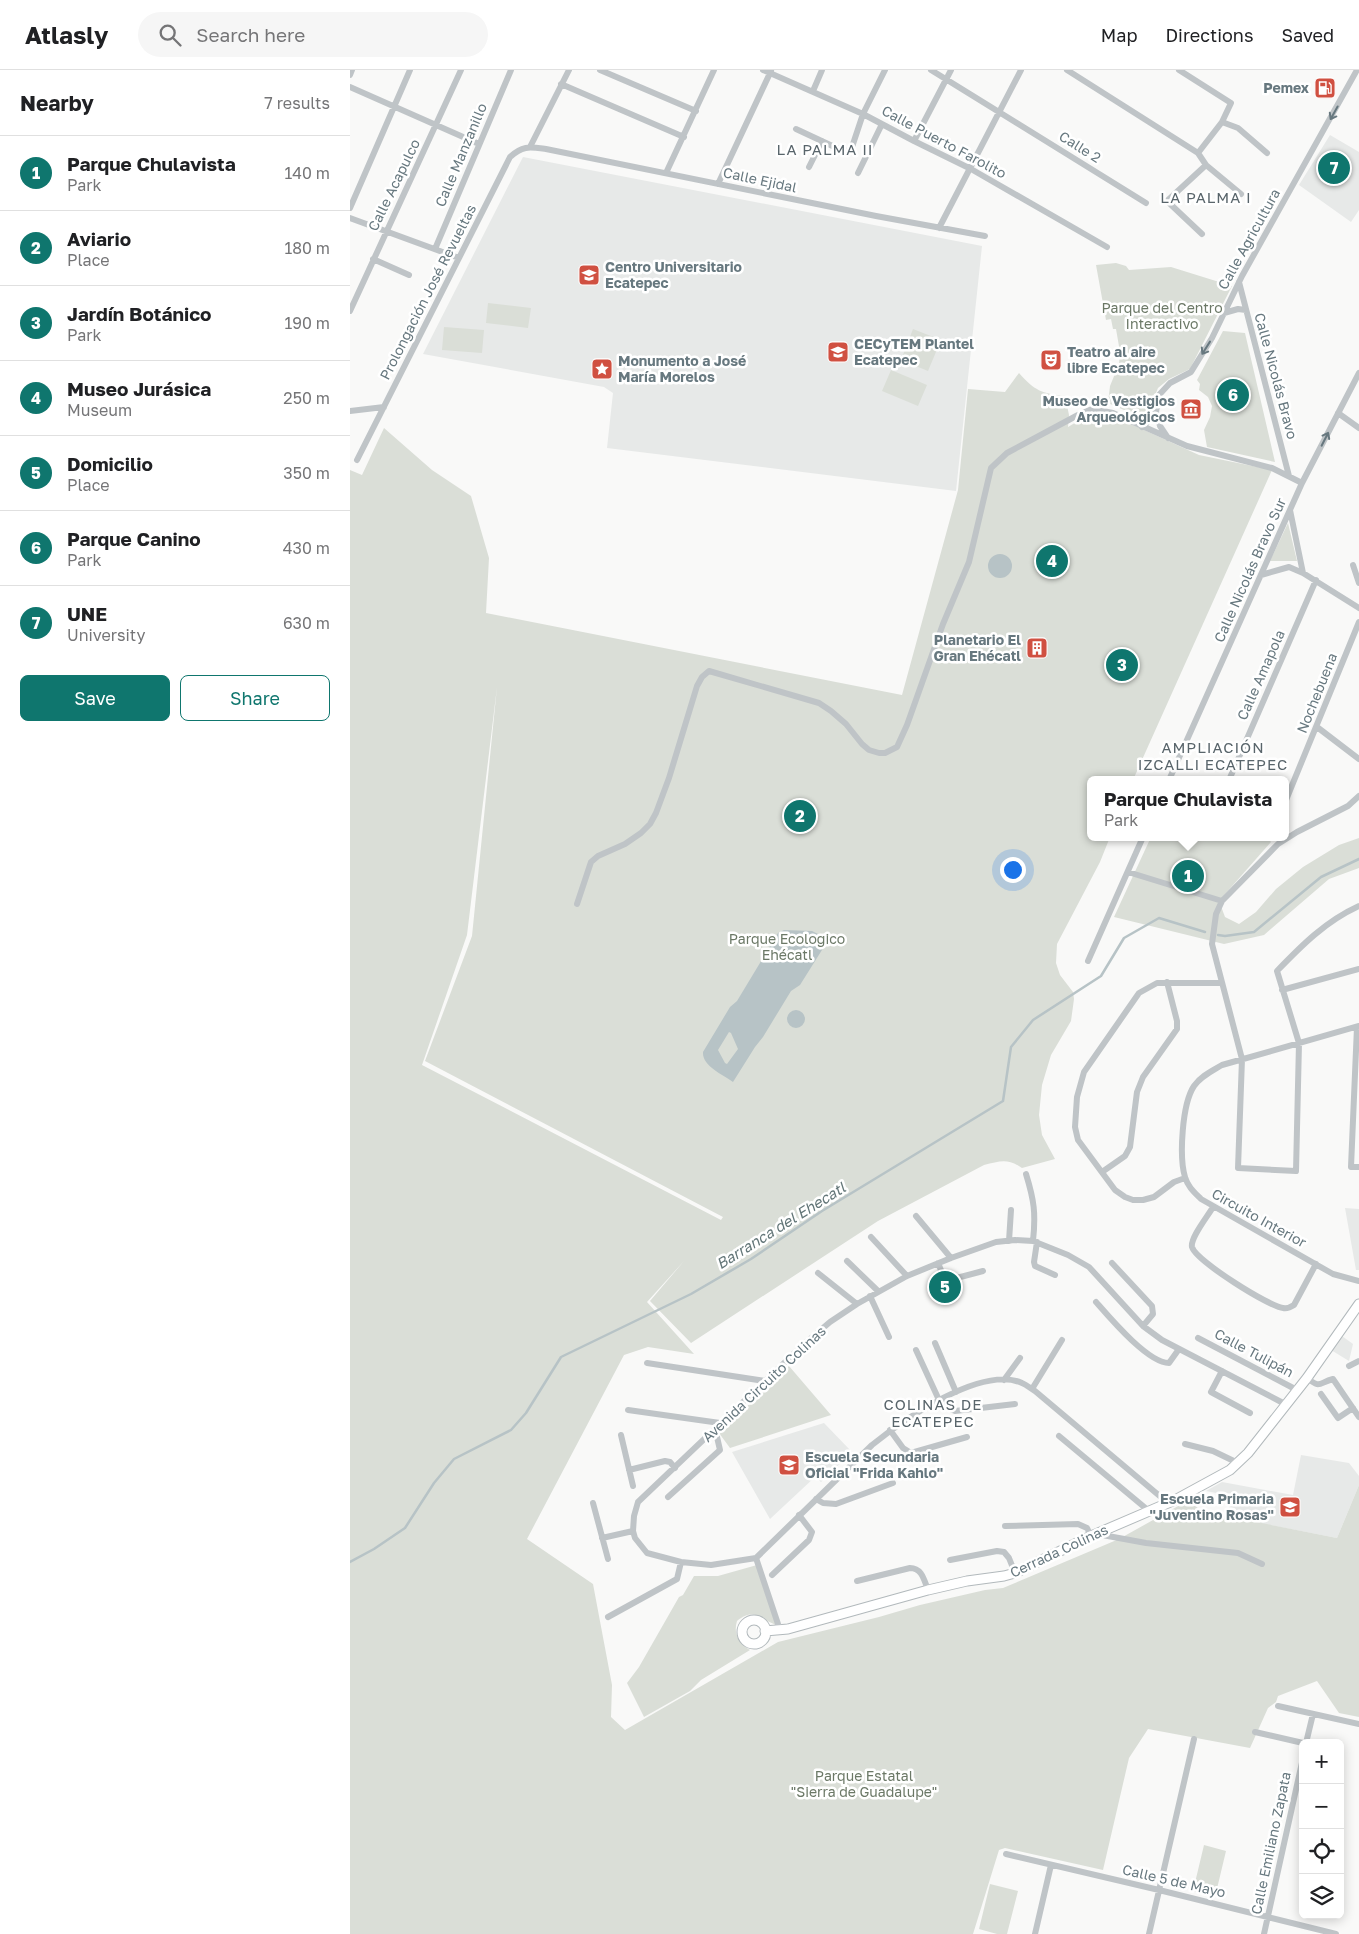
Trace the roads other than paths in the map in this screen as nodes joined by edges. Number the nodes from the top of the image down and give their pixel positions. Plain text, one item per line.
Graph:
1 (352, 70) edge
2 (410, 70) edge
3 (461, 70) edge
4 (511, 70) edge
5 (569, 70) edge
6 (600, 70) edge
7 (714, 70) edge
8 (764, 70) edge
9 (822, 70) edge
10 (885, 70) edge
11 (931, 70) edge
12 (951, 70) edge
13 (1021, 70) edge
14 (1067, 70) edge
15 (1180, 70) edge
16 (1357, 70) edge
17 (771, 72) edge
18 (350, 75) edge
19 (946, 80) junction
20 (561, 84) junction
21 (350, 87) edge
22 (813, 91) junction
23 (394, 106) junction
24 (696, 111) junction
25 (1000, 111) junction
26 (863, 114) junction
27 (1222, 122) junction
28 (882, 124) junction
29 (436, 125) junction
30 (796, 129) dead end
31 (684, 137) junction
32 (822, 141) junction
33 (914, 141) junction
34 (479, 144) junction
35 (530, 147) junction
36 (1198, 153) junction
37 (1267, 153) dead end
38 (1206, 165) junction
39 (809, 167) dead end
40 (971, 169) junction
41 (666, 173) junction
42 (858, 173) dead end
43 (718, 184) junction
44 (1241, 194) dead end
45 (1146, 204) dead end
46 (350, 208) edge
47 (350, 218) edge
48 (939, 228) junction
49 (386, 231) junction
50 (1202, 234) dead end
51 (985, 236) dead end
52 (1108, 247) dead end
53 (435, 249) junction
54 (459, 258) junction
55 (373, 260) junction
56 (409, 275) dead end
57 (1239, 282) junction
58 (1246, 310) junction
59 (350, 311) edge
60 (1224, 313) junction
61 (1359, 373) edge
62 (384, 407) junction
63 (351, 410) edge
64 (1156, 412) junction
65 (1338, 413) junction
66 (1142, 427) junction
67 (1359, 428) edge
68 (1168, 438) junction
69 (357, 460) dead end
70 (1289, 476) junction
71 (1302, 483) junction
72 (1290, 510) junction
73 (1353, 565) dead end
74 (1303, 573) junction
75 (1261, 575) junction
76 (1316, 580) junction
77 (1359, 583) edge
78 (1359, 608) edge
79 (1359, 622) edge
80 (1317, 727) junction
81 (1359, 759) edge
82 (1171, 776) edge
83 (1231, 776) edge
84 (1289, 793) edge
85 (1359, 796) edge
86 (1289, 836) edge
87 (1141, 841) edge
88 (1278, 841) edge
89 (1128, 872) junction
90 (1222, 901) junction
91 (577, 904) dead end
92 (1359, 906) edge
93 (1088, 961) dead end
94 (1359, 969) edge
95 (1167, 982) junction
96 (1222, 983) junction
97 (1282, 990) junction
98 (1358, 1027) edge
99 (1300, 1043) junction
100 (1242, 1059) junction
101 (1359, 1167) edge
102 (1102, 1172) junction
103 (1026, 1174) dead end
104 (1185, 1178) junction
105 (1213, 1207) junction
106 (1012, 1210) dead end
107 (916, 1216) dead end
108 (871, 1237) dead end
109 (1009, 1241) junction
110 (1035, 1242) junction
111 (951, 1258) junction
112 (847, 1261) dead end
113 (938, 1263) junction
114 (1112, 1263) dead end
115 (1316, 1264) junction
116 (982, 1271) dead end
117 (818, 1274) dead end
118 (1056, 1274) dead end
119 (906, 1276) junction
120 (1359, 1281) edge
121 (878, 1291) junction
122 (870, 1296) junction
123 (1096, 1302) dead end
124 (857, 1304) junction
125 (1358, 1310) edge
126 (1143, 1326) junction
127 (889, 1337) dead end
128 (1198, 1338) dead end
129 (1062, 1340) dead end
130 (935, 1343) dead end
131 (1179, 1348) junction
132 (916, 1350) dead end
133 (1020, 1358) dead end
134 (1359, 1361) edge
135 (647, 1363) dead end
136 (1348, 1366) dead end
137 (1222, 1371) junction
138 (1307, 1378) junction
139 (1004, 1380) junction
140 (764, 1381) junction
141 (1032, 1390) junction
142 (1297, 1390) junction
143 (956, 1392) junction
144 (1321, 1394) dead end
145 (942, 1399) junction
146 (1015, 1404) dead end
147 (1285, 1404) junction
148 (1353, 1408) junction
149 (628, 1410) dead end
150 (1250, 1413) dead end
151 (1359, 1417) edge
152 (720, 1423) junction
153 (890, 1430) junction
154 (711, 1432) junction
155 (621, 1435) dead end
156 (1059, 1436) dead end
157 (967, 1437) dead end
158 (1185, 1444) dead end
159 (1238, 1464) junction
160 (675, 1468) junction
161 (630, 1470) junction
162 (893, 1483) dead end
163 (633, 1486) dead end
164 (668, 1497) dead end
165 (816, 1499) junction
166 (593, 1503) dead end
167 (1168, 1503) junction
168 (1149, 1511) junction
169 (799, 1515) junction
170 (1005, 1526) dead end
171 (633, 1531) junction
172 (1094, 1534) junction
173 (602, 1538) junction
174 (756, 1558) junction
175 (608, 1559) dead end
176 (950, 1560) dead end
177 (681, 1562) junction
178 (1262, 1564) dead end
179 (1015, 1573) junction
180 (772, 1575) dead end
181 (857, 1581) dead end
182 (928, 1590) junction
183 (608, 1617) dead end
184 (780, 1630) junction
185 (765, 1631) dead end
186 (1278, 1706) dead end
187 (1313, 1714) junction
188 (1359, 1724) edge
189 (1255, 1732) dead end
190 (1194, 1739) dead end
191 (1305, 1739) edge
192 (1299, 1742) edge
193 (1299, 1776) edge
194 (1006, 1854) dead end
195 (1051, 1866) junction
196 (1159, 1890) junction
197 (1268, 1916) junction
198 (1035, 1934) edge
199 (1149, 1934) edge
200 (1264, 1934) edge
201 (1336, 1934) edge

1 - 18 street
2 - 23 street
3 - 29 street, Calle Acapulco
4 - 34 street, Calle Manzanillo
5 - 20 street
6 - 24 street
7 - 24 street
8 - 17 street, Calle Puerto Farolito
9 - 22 street
10 - 26 street
11 - 19 street, Calle 2
12 - 19 street
13 - 25 street
14 - 36 street
15 - 27 street
16 -> 57 street, Calle Agricultura
17 - 22 street, Calle Puerto Farolito
17 - 43 street
19 - 25 street, Calle 2
19 - 33 street
20 - 31 street
20 - 35 street
21 - 23 street
22 - 26 street, Calle Puerto Farolito
23 - 29 street
23 - 46 street
24 - 31 street
25 - 40 street
25 - 45 street, Calle 2
26 - 28 street, Calle Puerto Farolito
26 - 32 street
27 - 36 street
27 - 37 street
28 - 33 street, Calle Puerto Farolito
28 - 42 street
29 - 34 street
29 - 49 street, Calle Acapulco
30 - 32 street
31 - 41 street
32 - 39 street
33 - 40 street, Calle Puerto Farolito
34 - 53 street, Calle Manzanillo
35 - 41 street, Calle Ejidal
35 - 54 street, Prolongación José Revueltas
36 - 38 street
38 - 44 street
38 - 50 street
40 - 48 street
40 - 52 street, Calle Puerto Farolito
41 - 43 street, Calle Ejidal
43 - 48 street, Calle Ejidal
47 - 49 street
48 - 51 street, Calle Ejidal
49 - 53 street
49 - 55 street, Calle Acapulco
53 - 54 street
54 - 62 street, Prolongación José Revueltas
55 - 56 street
55 - 59 street, Calle Acapulco
57 - 58 street, Calle Nicolás Bravo
57 - 60 street, Calle Agricultura
58 - 60 street
58 - 70 street, Calle Nicolás Bravo
60 -> 64 street, Calle Agricultura
61 - 65 street, Calle Nicolás Bravo Sur
62 - 63 street
62 - 69 street, Prolongación José Revueltas
64 - 66 street
64 - 68 street
65 - 67 street
71 -> 65 street, Calle Nicolás Bravo Sur
66 - 68 street
66 - 91 street
68 - 70 street
70 - 71 street
71 - 72 street, Calle Nicolás Bravo Sur
72 - 74 street
72 - 75 street, Calle Nicolás Bravo Sur
73 - 77 street
74 - 75 street
74 - 76 street
75 - 82 street, Calle Nicolás Bravo Sur
76 - 78 street
76 - 83 street, Calle Amapola
79 - 80 street, Nochebuena
80 - 81 street
80 - 84 street, Nochebuena
85 - 86 street
87 - 89 street
88 - 90 street
89 - 90 street
89 - 93 street
90 - 96 street
92 - 97 street
94 - 97 street
95 - 96 street
95 - 102 street
95 - 102 street
96 - 100 street
97 - 99 street
98 - 99 street
98 - 101 street
99 - 100 street
99 - 100 street
100 - 104 street
102 - 104 street
103 - 110 street
104 - 105 street, Circuito Interior
105 - 115 street, Circuito Interior
105 - 115 street
106 - 109 street
107 - 111 street
108 - 119 street
109 - 110 street, Avenida Circuito Colinas
109 - 111 street, Avenida Circuito Colinas
110 - 118 street
110 - 126 street, Avenida Circuito Colinas
111 - 113 street, Avenida Circuito Colinas
112 - 121 street
113 - 116 street
113 - 119 street, Avenida Circuito Colinas
114 - 126 street
115 - 120 street, Circuito Interior
117 - 124 street
119 - 121 street, Avenida Circuito Colinas
121 - 122 street, Avenida Circuito Colinas
122 - 124 street, Avenida Circuito Colinas
122 - 127 street
123 - 131 street
124 - 140 street, Avenida Circuito Colinas
125 - 138 main road
126 - 131 street, Avenida Circuito Colinas
128 - 142 street, Calle Tulipán
129 - 141 street
130 - 143 street
131 - 137 street, Avenida Circuito Colinas
132 - 145 street
133 - 139 street
134 - 136 street
135 - 140 street
137 - 147 street, Avenida Circuito Colinas
137 - 150 street
138 - 142 main road
138 - 148 street
139 - 141 street
139 - 143 street
140 - 152 street, Avenida Circuito Colinas
141 - 167 street
142 - 147 main road
143 - 145 street
144 - 148 street
145 - 146 street
145 - 153 street
147 - 159 main road, Cerrada Colinas
148 - 151 street
149 - 152 street
152 - 154 street, Avenida Circuito Colinas
153 - 157 street
153 - 165 street
154 - 160 street, Avenida Circuito Colinas
154 - 164 street
155 - 161 street
156 - 168 street
158 - 159 street
159 - 167 main road, Cerrada Colinas
160 - 161 street
160 - 171 street, Avenida Circuito Colinas
161 - 163 street
162 - 165 street
165 - 169 street
166 - 173 street
167 - 168 main road, Cerrada Colinas
168 - 172 main road, Cerrada Colinas
169 - 174 street
169 - 180 street
170 - 172 street
171 - 173 street
171 - 177 street
172 - 178 street
172 - 179 main road, Cerrada Colinas
173 - 175 street
174 - 177 street
174 - 184 street
176 - 179 street
177 - 183 street
179 - 182 main road, Cerrada Colinas
181 - 182 street
182 - 184 main road, Cerrada Colinas
184 - 185 main road, Cerrada Colinas
186 - 187 street
187 - 188 street
187 - 191 street
189 - 192 street
190 - 196 street
193 - 197 street, Calle Emiliano Zapata
194 - 195 street, Calle 5 de Mayo
195 - 196 street, Calle 5 de Mayo
195 - 198 street
196 - 197 street, Calle 5 de Mayo
196 - 199 street
197 - 200 street, Calle Emiliano Zapata
197 - 201 street, Calle 5 de Mayo

